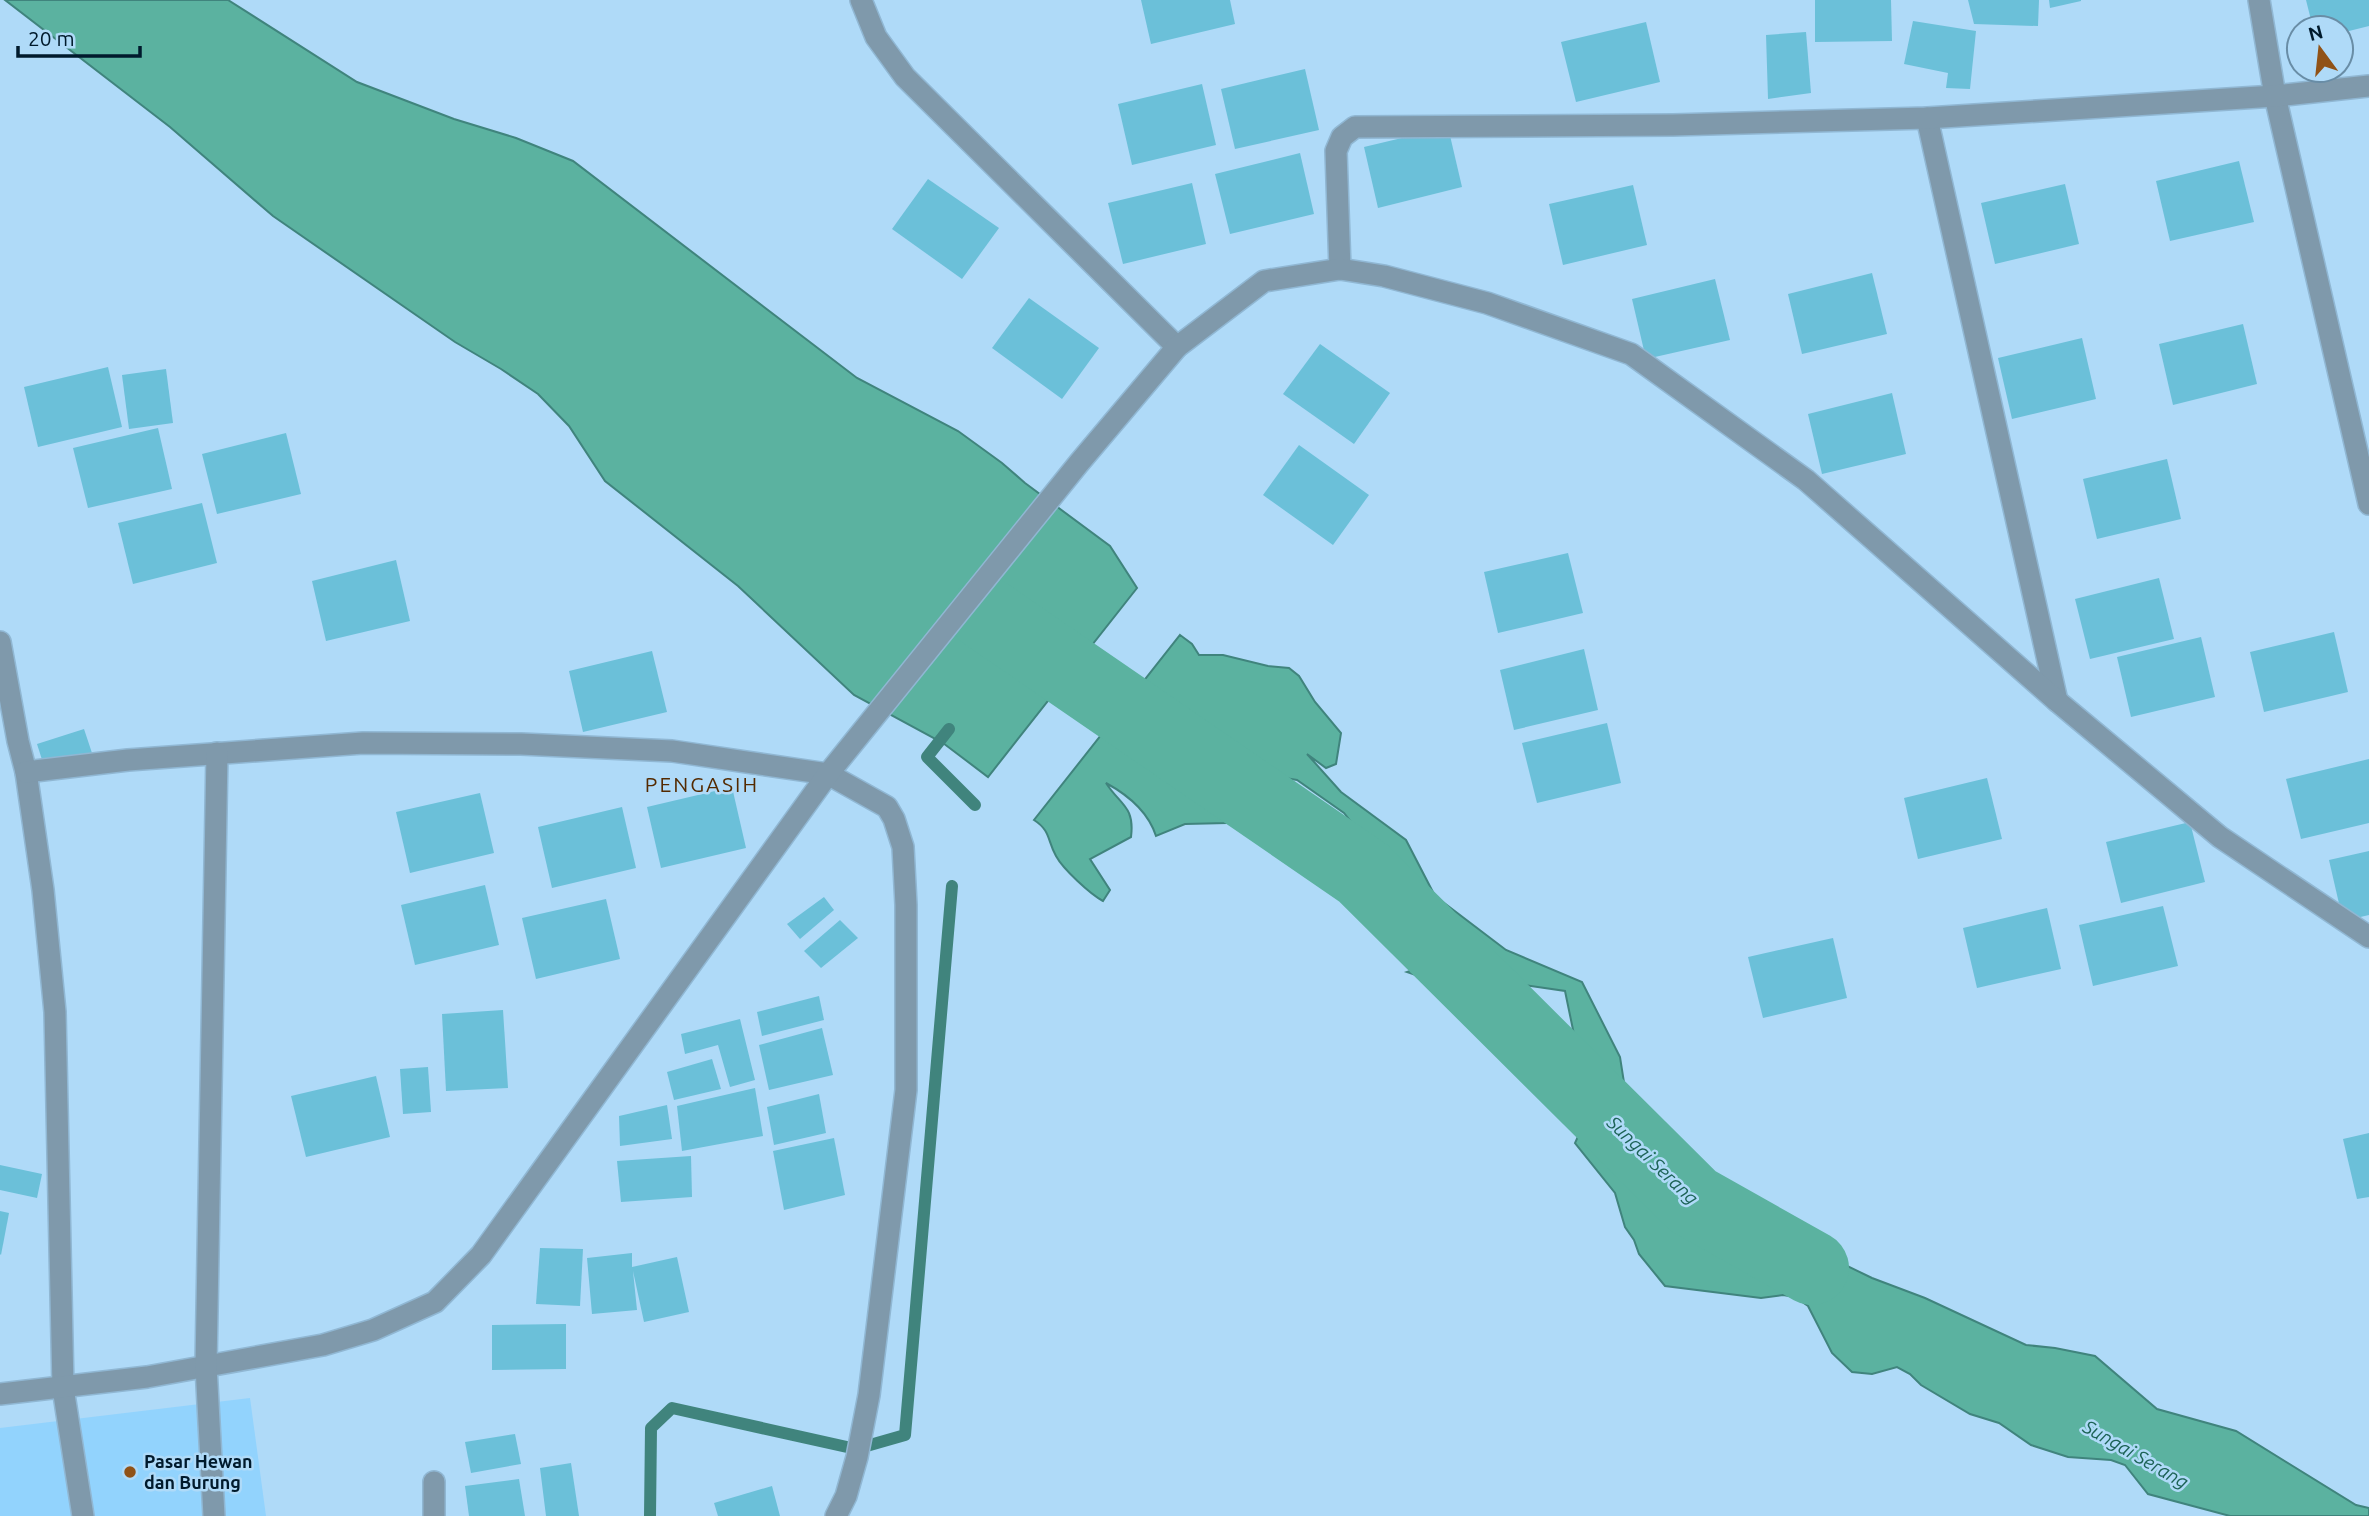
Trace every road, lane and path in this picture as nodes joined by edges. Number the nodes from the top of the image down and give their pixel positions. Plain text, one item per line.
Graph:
1 (861, 0) edge
2 (2259, 0) edge
3 (2369, 86) edge
4 (2275, 96) junction
5 (1927, 118) junction
6 (1340, 269) junction
7 (1177, 347) junction
8 (2369, 504) edge
9 (0, 642) edge
10 (2057, 701) junction
11 (217, 754) junction
12 (26, 772) junction
13 (828, 774) junction
14 (2369, 937) edge
15 (206, 1366) junction
16 (63, 1388) junction
17 (0, 1394) edge
18 (434, 1482) dead end
19 (83, 1516) edge
20 (214, 1516) edge
21 (434, 1516) edge
22 (836, 1516) edge

1 - 7 street
2 - 4 street
3 - 4 street
4 - 5 street
4 - 8 street
5 - 6 street
5 - 10 street
6 - 7 street
6 - 10 street
7 - 13 street
9 - 12 street
10 - 14 street
11 - 12 street
11 - 13 street
11 - 15 street
12 - 16 street
13 - 15 street
13 - 22 street
15 - 16 street
15 - 20 street
16 - 17 street
16 - 19 street
18 - 21 street

